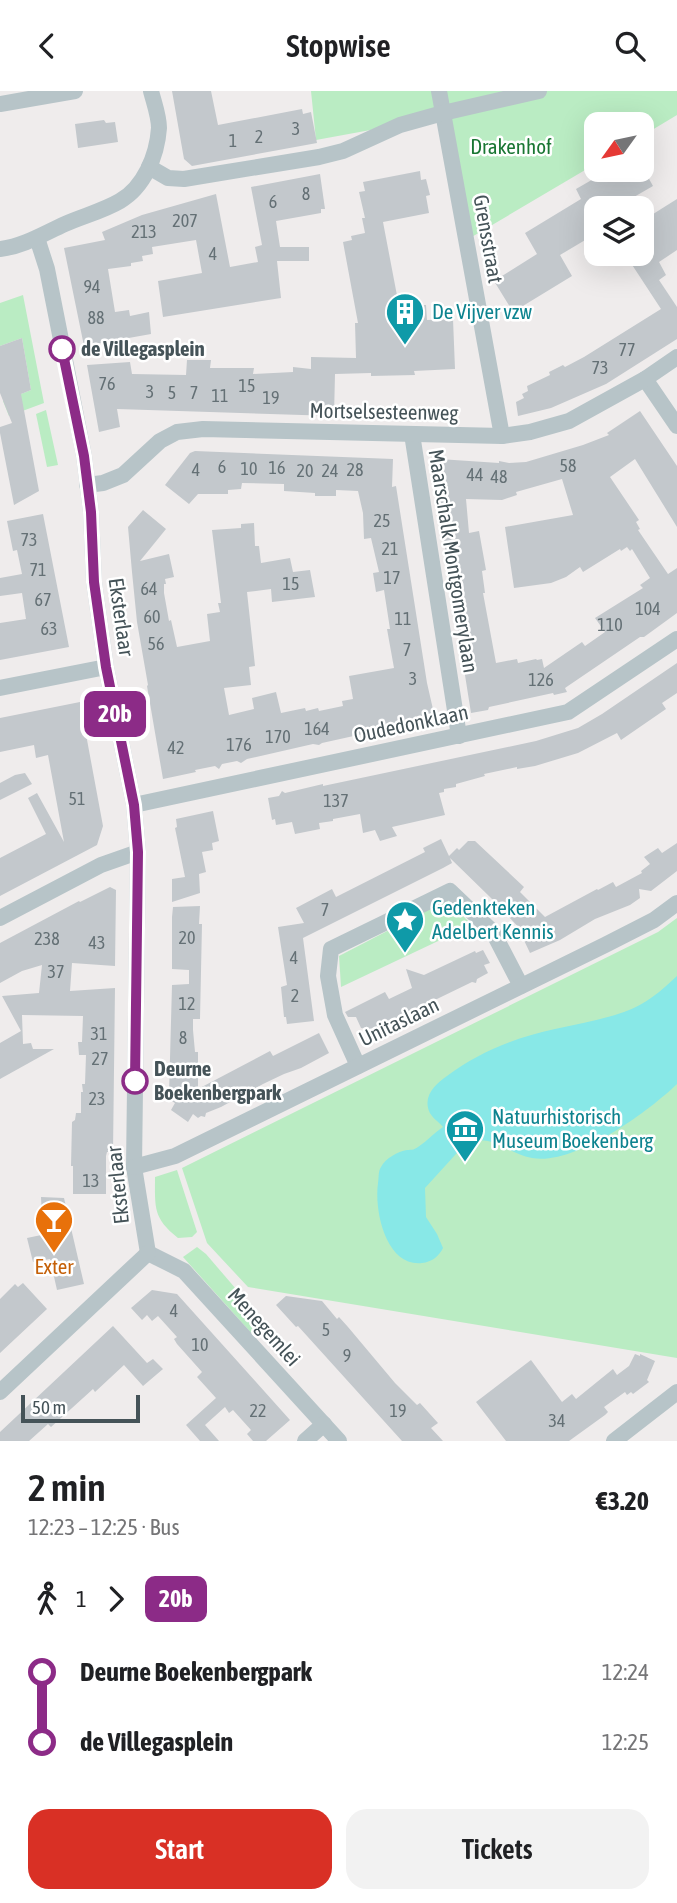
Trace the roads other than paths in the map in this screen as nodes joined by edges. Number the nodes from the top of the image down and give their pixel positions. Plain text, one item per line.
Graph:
1 (75, 91) edge
2 (151, 91) edge
3 (439, 91) edge
4 (539, 91) edge
5 (0, 104) edge
6 (443, 113) junction
7 (149, 167) junction
8 (37, 238) junction
9 (0, 249) edge
10 (677, 357) edge
11 (645, 379) junction
12 (677, 426) edge
13 (412, 434) junction
14 (502, 436) junction
15 (87, 485) junction
16 (677, 639) edge
17 (106, 667) junction
18 (0, 688) edge
19 (458, 736) junction
20 (134, 805) junction
21 (138, 852) junction
22 (677, 903) edge
23 (0, 918) edge
24 (521, 986) junction
25 (358, 1066) junction
26 (134, 1167) junction
27 (148, 1253) junction
28 (0, 1392) edge
29 (677, 1392) edge
30 (324, 1424) junction
31 (305, 1441) edge
32 (339, 1441) edge
33 (614, 1441) edge

1 - 5 street
2 - 7 street
3 - 6 street, Grensstraat
4 - 6 street
6 - 7 street
6 - 14 street, Grensstraat
7 - 8 street
8 - 9 street
8 - 15 street, Eksterlaar
10 - 11 street, Mortselsesteenweg
11 - 12 street
11 - 14 street, Mortselsesteenweg
13 - 14 street, Mortselsesteenweg
13 - 15 street, Mortselsesteenweg
13 - 19 street, Maarschalk Montgomerylaan
15 - 17 street, Eksterlaar
16 - 19 street, Oudedonklaan
17 - 18 street
17 - 20 street, Eksterlaar
19 - 20 street, Oudedonklaan
20 - 21 street, Eksterlaar
21 - 23 street
21 - 26 street, Eksterlaar
22 - 24 street, Unitaslaan
24 - 25 street, Unitaslaan
24 - 25 street
25 - 26 street, Unitaslaan
26 - 27 street, Eksterlaar
27 - 28 street
27 - 30 street, Menegemlei
29 - 33 street
30 - 31 street
30 - 32 street, Menegemlei

